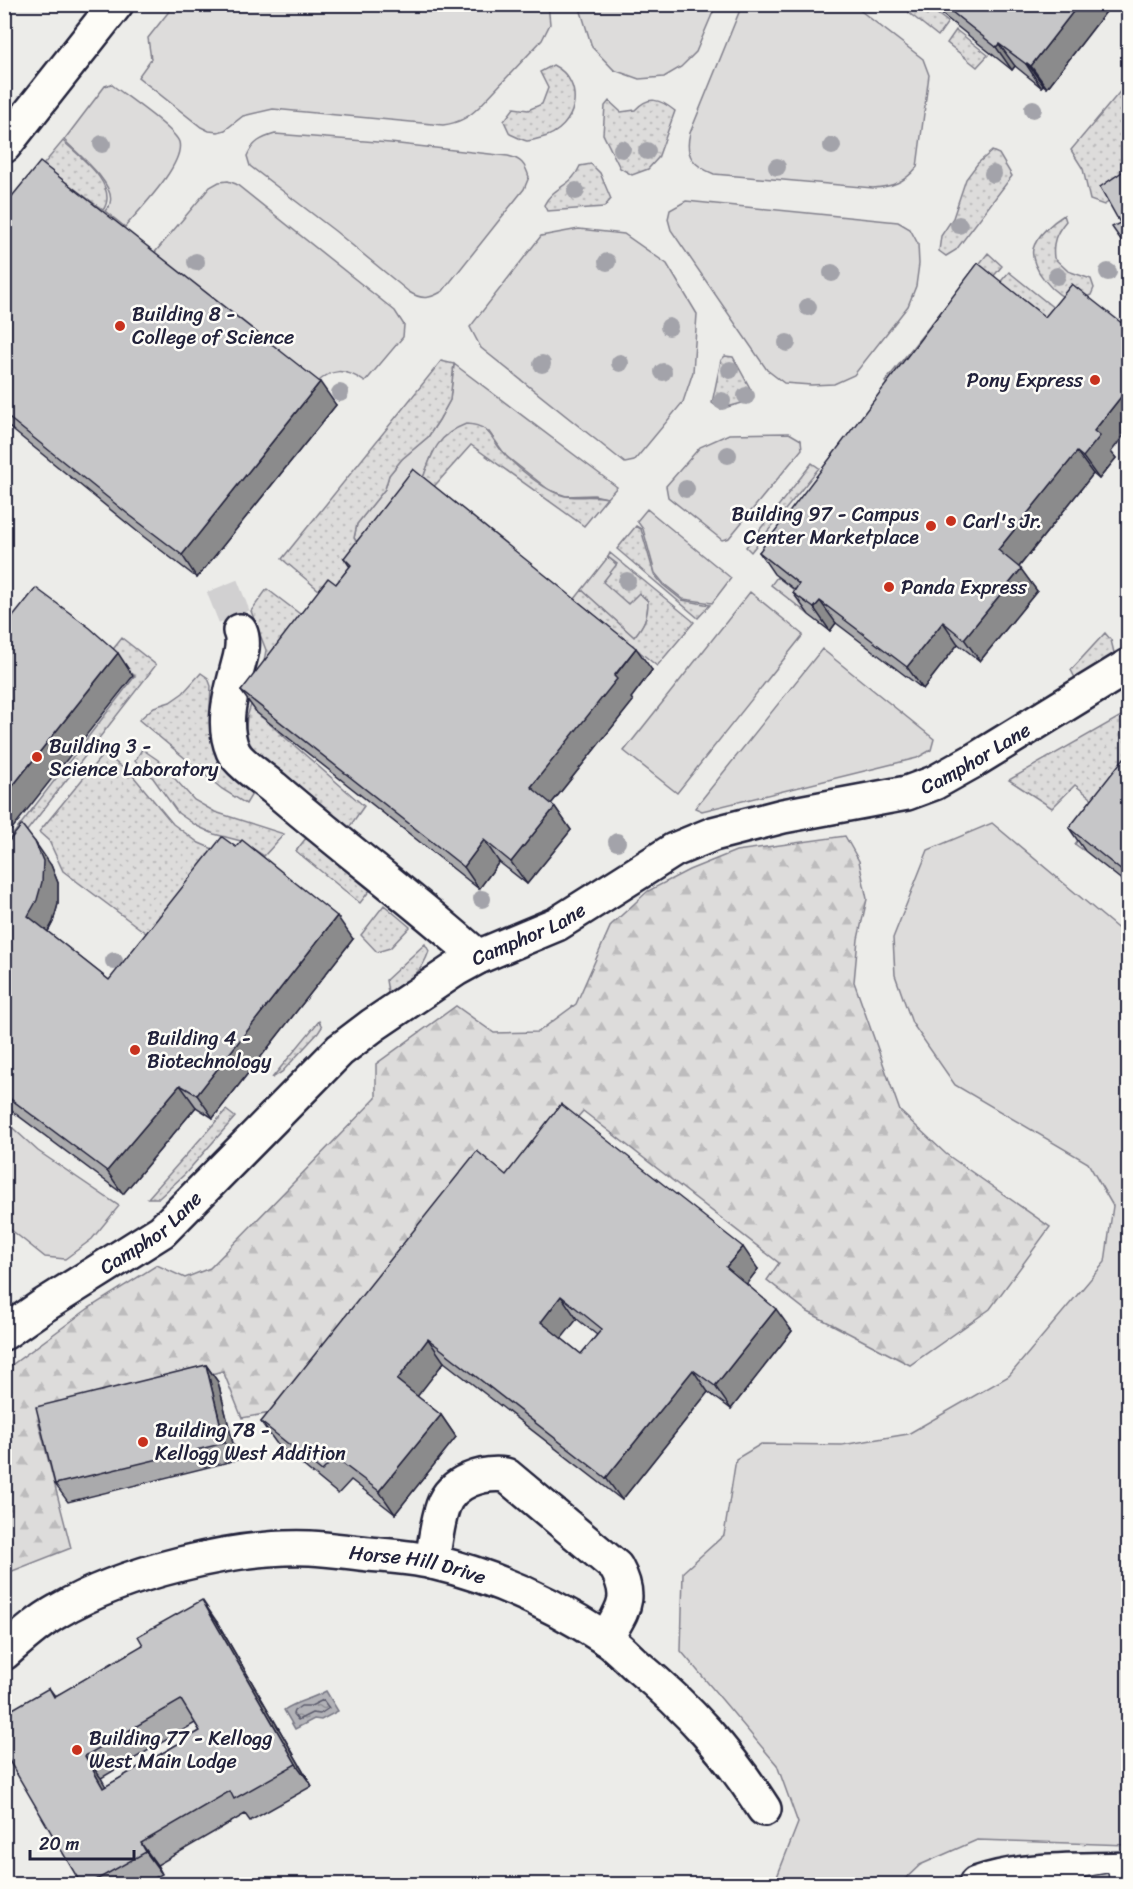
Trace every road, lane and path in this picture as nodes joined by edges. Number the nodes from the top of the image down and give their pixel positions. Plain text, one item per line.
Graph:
1 (116, 4) edge
2 (4, 146) edge
3 (240, 631) tunnel mouth
4 (1128, 666) edge
5 (478, 957) junction
6 (4, 1333) edge
7 (432, 1562) junction
8 (606, 1639) junction
9 (4, 1653) edge
10 (764, 1809) dead end
11 (1128, 1869) edge
12 (976, 1884) edge

1 - 2 street
3 - 5 street
4 - 5 street, Camphor Lane
5 - 6 street, Camphor Lane
7 - 8 street, Horse Hill Drive
7 - 8 street
7 - 9 street, Horse Hill Drive
8 - 10 street, Horse Hill Drive
11 - 12 street

